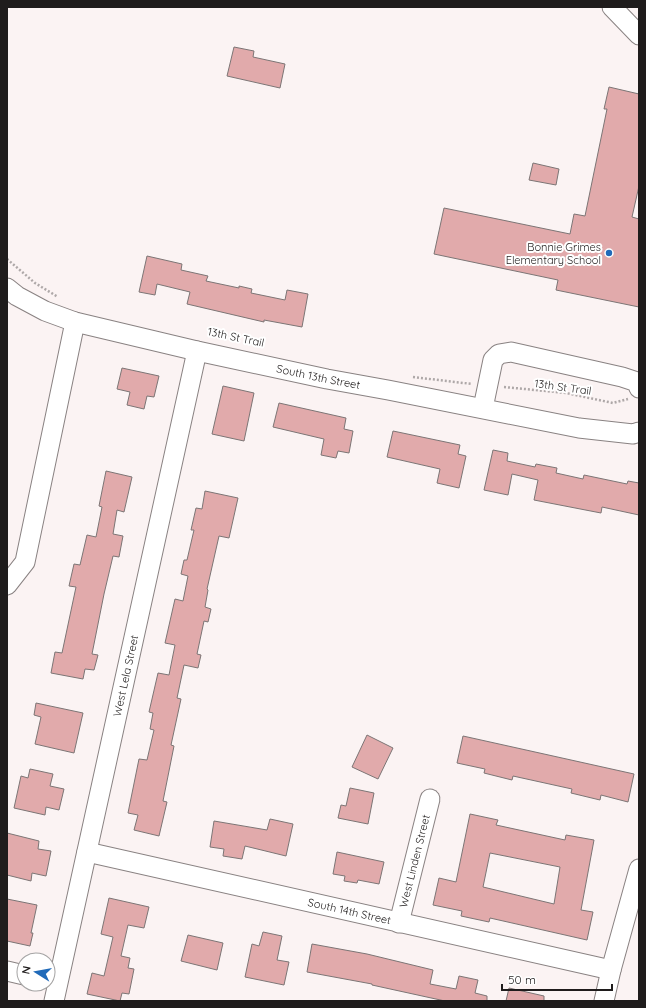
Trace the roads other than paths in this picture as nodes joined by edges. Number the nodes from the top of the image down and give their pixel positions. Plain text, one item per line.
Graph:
1 (612, 7) edge
2 (639, 35) edge
3 (7, 288) edge
4 (75, 322) junction
5 (197, 351) junction
6 (634, 394) edge
7 (483, 408) junction
8 (639, 432) edge
9 (7, 585) edge
10 (430, 799) dead end
11 (87, 852) junction
12 (639, 869) edge
13 (399, 923) junction
14 (611, 970) junction
15 (56, 971) edge
16 (604, 1001) edge

1 - 2 street
3 - 4 street, South 13th Street
4 - 5 street, South 13th Street
4 - 9 street
5 - 7 street, South 13th Street
5 - 11 street, West Lela Street
6 - 7 street
7 - 8 street, South 13th Street
10 - 13 street, West Linden Street
11 - 13 street, South 14th Street
11 - 15 street, West Lela Street
12 - 14 street
13 - 14 street, South 14th Street
14 - 16 street

